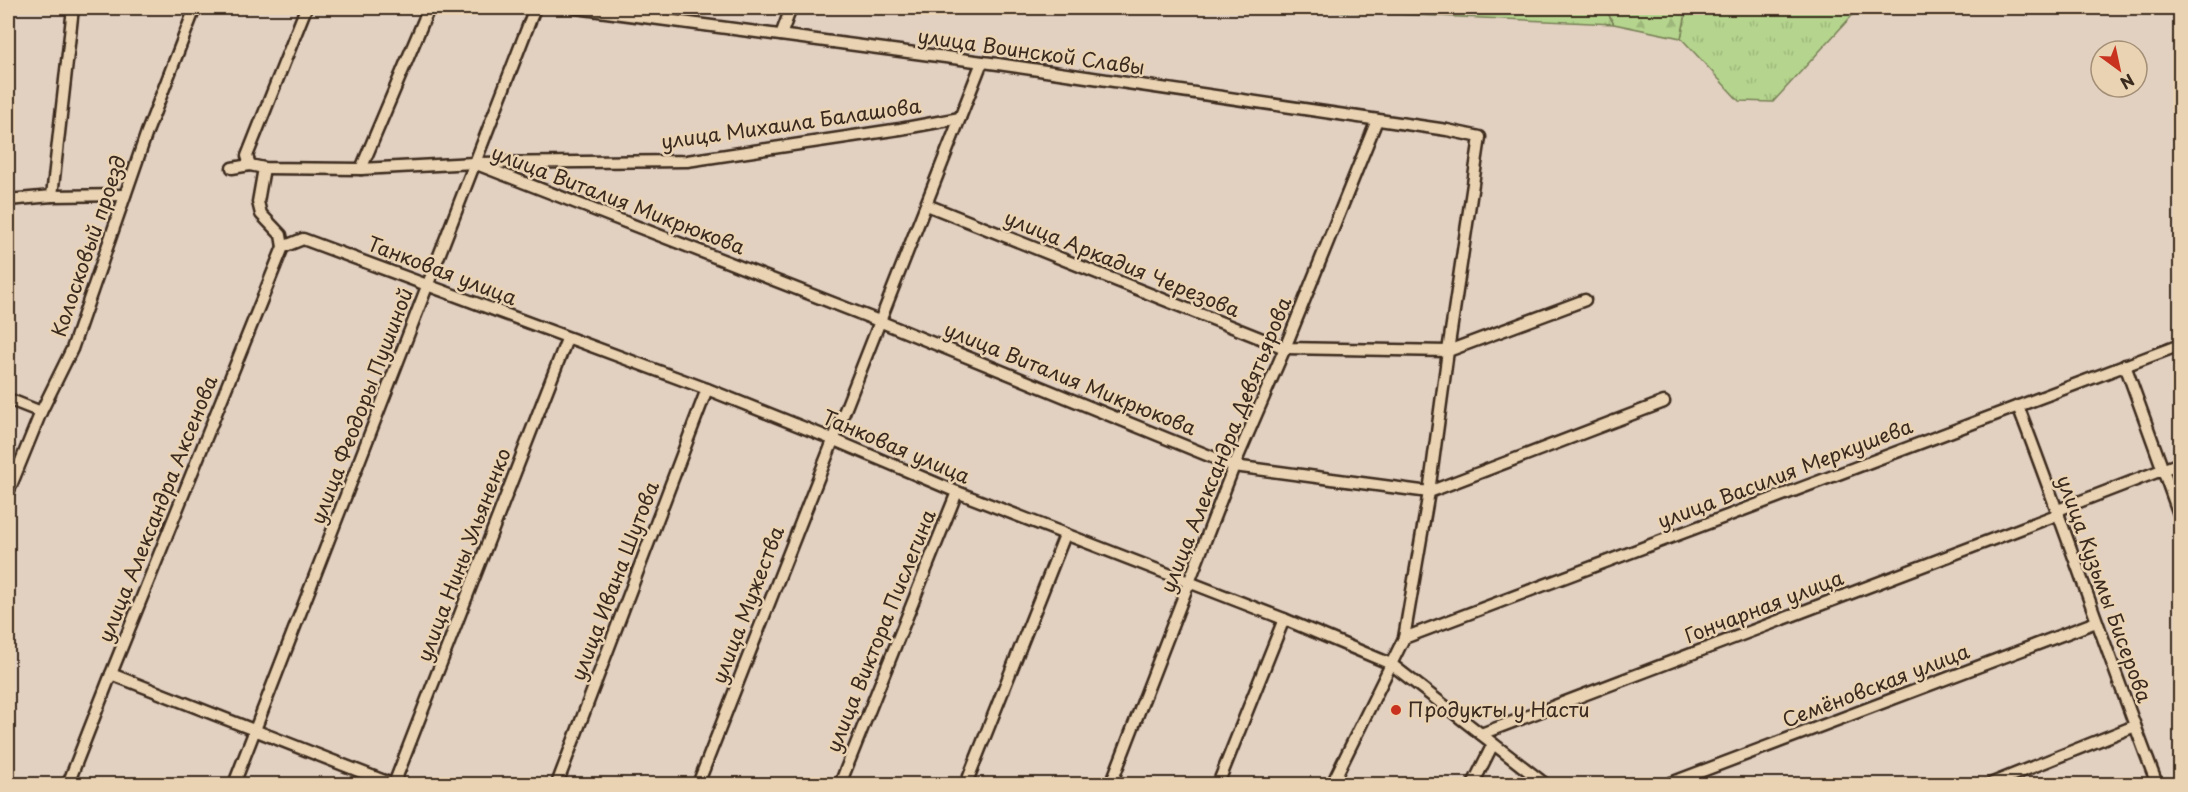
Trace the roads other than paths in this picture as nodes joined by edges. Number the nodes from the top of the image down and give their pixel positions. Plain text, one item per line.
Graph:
1 (73, 8) edge
2 (195, 8) edge
3 (306, 8) edge
4 (429, 8) edge
5 (535, 8) edge
6 (576, 8) edge
7 (791, 8) edge
8 (781, 35) junction
9 (982, 62) junction
10 (960, 118) junction
11 (1377, 120) junction
12 (474, 163) junction
13 (250, 165) junction
14 (232, 168) dead end
15 (264, 168) junction
16 (361, 169) junction
17 (125, 195) junction
18 (52, 196) junction
19 (8, 200) edge
20 (927, 205) junction
21 (283, 247) junction
22 (429, 284) junction
23 (1586, 300) dead end
24 (879, 321) junction
25 (567, 339) junction
26 (2181, 345) edge
27 (1285, 348) junction
28 (1448, 351) junction
29 (2125, 365) junction
30 (707, 389) junction
31 (8, 399) edge
32 (1664, 402) dead end
33 (2018, 406) junction
34 (41, 412) junction
35 (832, 439) junction
36 (2181, 463) edge
37 (1234, 466) junction
38 (2163, 470) junction
39 (957, 492) junction
40 (1429, 492) junction
41 (8, 493) edge
42 (2058, 512) junction
43 (2181, 517) edge
44 (1065, 535) junction
45 (1188, 582) junction
46 (1284, 619) junction
47 (2096, 622) junction
48 (1404, 638) junction
49 (1391, 664) junction
50 (111, 674) junction
51 (2135, 726) junction
52 (255, 732) junction
53 (1481, 734) junction
54 (1493, 744) junction
55 (68, 784) edge
56 (234, 784) edge
57 (393, 784) edge
58 (557, 784) edge
59 (698, 784) edge
60 (840, 784) edge
61 (966, 784) edge
62 (1111, 784) edge
63 (1218, 784) edge
64 (1332, 784) edge
65 (1473, 784) edge
66 (1545, 784) edge
67 (1668, 784) edge
68 (1990, 784) edge
69 (2157, 784) edge

1 - 18 street
2 - 17 street, Колосковый проезд
3 - 13 street
4 - 16 street
5 - 12 street, улица Феодоры Пушиной
6 - 8 street, улица Воинской Славы
7 - 8 street
8 - 9 street, улица Воинской Славы
9 - 10 street, улица Мужества
9 - 11 street, улица Воинской Славы
10 - 12 street, улица Михаила Балашова
10 - 20 street, улица Мужества
11 - 27 street, улица Александра Девятьярова
11 - 28 street, улица Воинской Славы
12 - 16 street, улица Михаила Балашова
12 - 22 street, улица Феодоры Пушиной
12 - 24 street, улица Виталия Микрюкова
13 - 14 street, улица Михаила Балашова
13 - 15 street, улица Михаила Балашова
15 - 16 street, улица Михаила Балашова
15 - 21 street
17 - 18 street
17 - 34 street, Колосковый проезд
18 - 19 street
20 - 24 street, улица Мужества
20 - 27 street, улица Аркадия Черезова
21 - 22 street, Танковая улица
21 - 50 street, улица Александра Аксенова
22 - 25 street, Танковая улица
22 - 52 street, улица Феодоры Пушиной
23 - 28 street, улица Аркадия Черезова
24 - 35 street, улица Мужества
24 - 37 street, улица Виталия Микрюкова
25 - 30 street, Танковая улица
25 - 57 street, улица Нины Ульяненко
26 - 29 street, улица Василия Меркушева
27 - 28 street, улица Аркадия Черезова
27 - 37 street, улица Александра Девятьярова
28 - 40 street
29 - 33 street, улица Василия Меркушева
29 - 38 street
30 - 35 street, Танковая улица
30 - 58 street, улица Ивана Шутова
31 - 34 street
32 - 40 street, улица Виталия Микрюкова
33 - 42 street, улица Кузьмы Бисерова
33 - 48 street, улица Василия Меркушева
34 - 41 street, Колосковый проезд
35 - 39 street, Танковая улица
35 - 59 street, улица Мужества
36 - 38 street, Гончарная улица
37 - 40 street, улица Виталия Микрюкова
37 - 45 street, улица Александра Девятьярова
38 - 42 street, Гончарная улица
38 - 43 street
39 - 44 street, Танковая улица
39 - 60 street, улица Виктора Пислегина
40 - 48 street
42 - 47 street, улица Кузьмы Бисерова
42 - 53 street, Гончарная улица
44 - 45 street, Танковая улица
44 - 61 street
45 - 46 street, Танковая улица
45 - 62 street, улица Александра Девятьярова
46 - 49 street, Танковая улица
46 - 63 street
47 - 51 street, улица Кузьмы Бисерова
47 - 67 street, Семёновская улица
48 - 49 street
49 - 53 street, Танковая улица
49 - 64 street
50 - 52 street
50 - 55 street, улица Александра Аксенова
51 - 68 street
51 - 69 street, улица Кузьмы Бисерова
52 - 56 street, улица Феодоры Пушиной
52 - 57 street
53 - 54 street, Танковая улица
54 - 65 street
54 - 66 street, Танковая улица

